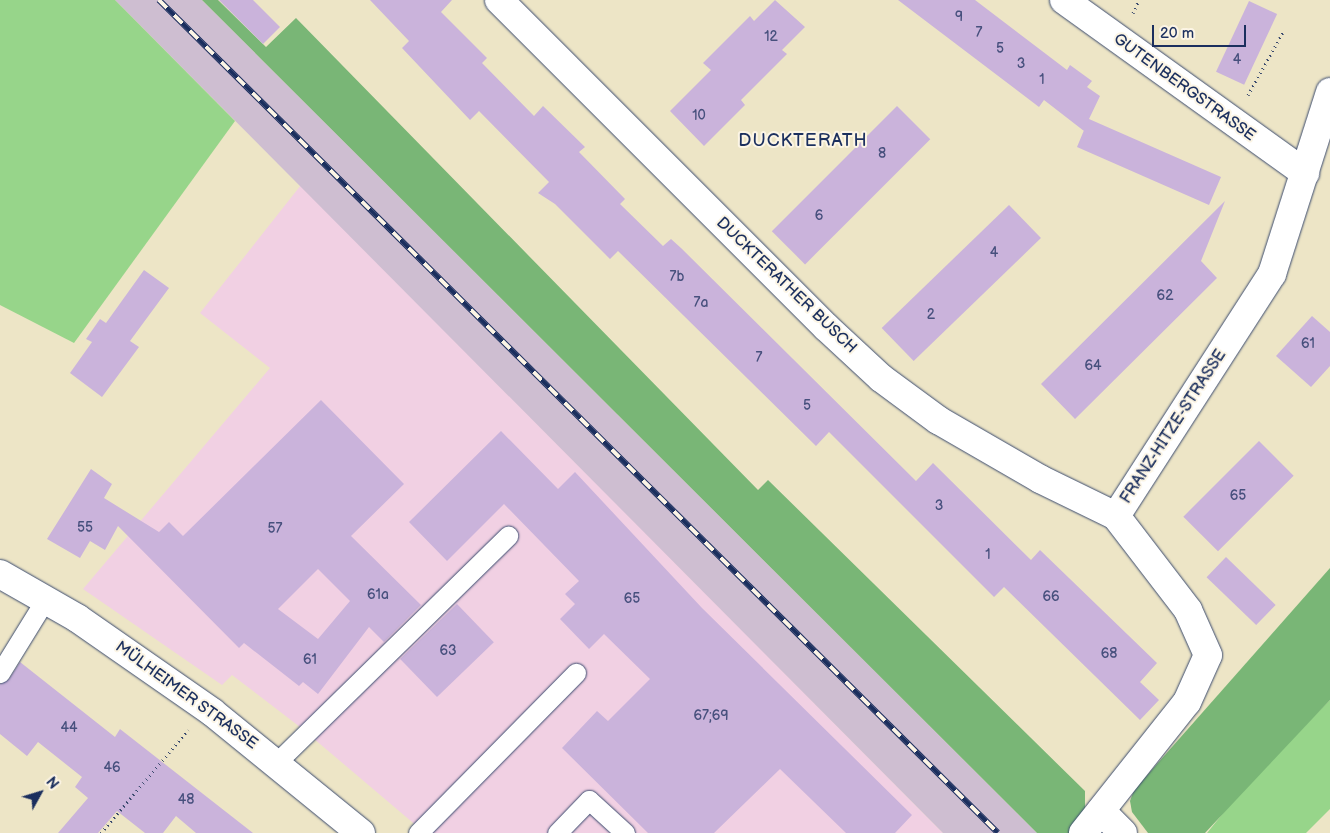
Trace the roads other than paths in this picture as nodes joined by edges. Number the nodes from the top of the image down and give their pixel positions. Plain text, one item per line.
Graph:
1 (499, 0) edge
2 (1064, 0) edge
3 (1330, 92) edge
4 (1304, 174) junction
5 (1116, 516) junction
6 (508, 536) dead end
7 (0, 574) edge
8 (45, 600) junction
9 (0, 673) edge
10 (576, 673) dead end
11 (276, 763) junction
12 (1101, 811) junction
13 (361, 833) edge
14 (418, 833) edge
15 (557, 833) edge
16 (625, 833) edge
17 (1083, 833) edge
18 (1123, 833) edge

1 - 5 street, DUCKTERATHER BUSCH
2 - 4 street, GUTENBERGSTRASSE
3 - 4 street, FRANZ-HITZE-STRASSE
4 - 5 street, FRANZ-HITZE-STRASSE
5 - 12 street, FRANZ-HITZE-STRASSE
6 - 11 lane
7 - 8 street, MÜLHEIMER STRASSE
8 - 9 lane
8 - 11 street, MÜLHEIMER STRASSE
10 - 14 lane
11 - 13 street, MÜLHEIMER STRASSE
12 - 17 street, FRANZ-HITZE-STRASSE
12 - 18 street
15 - 16 lane

